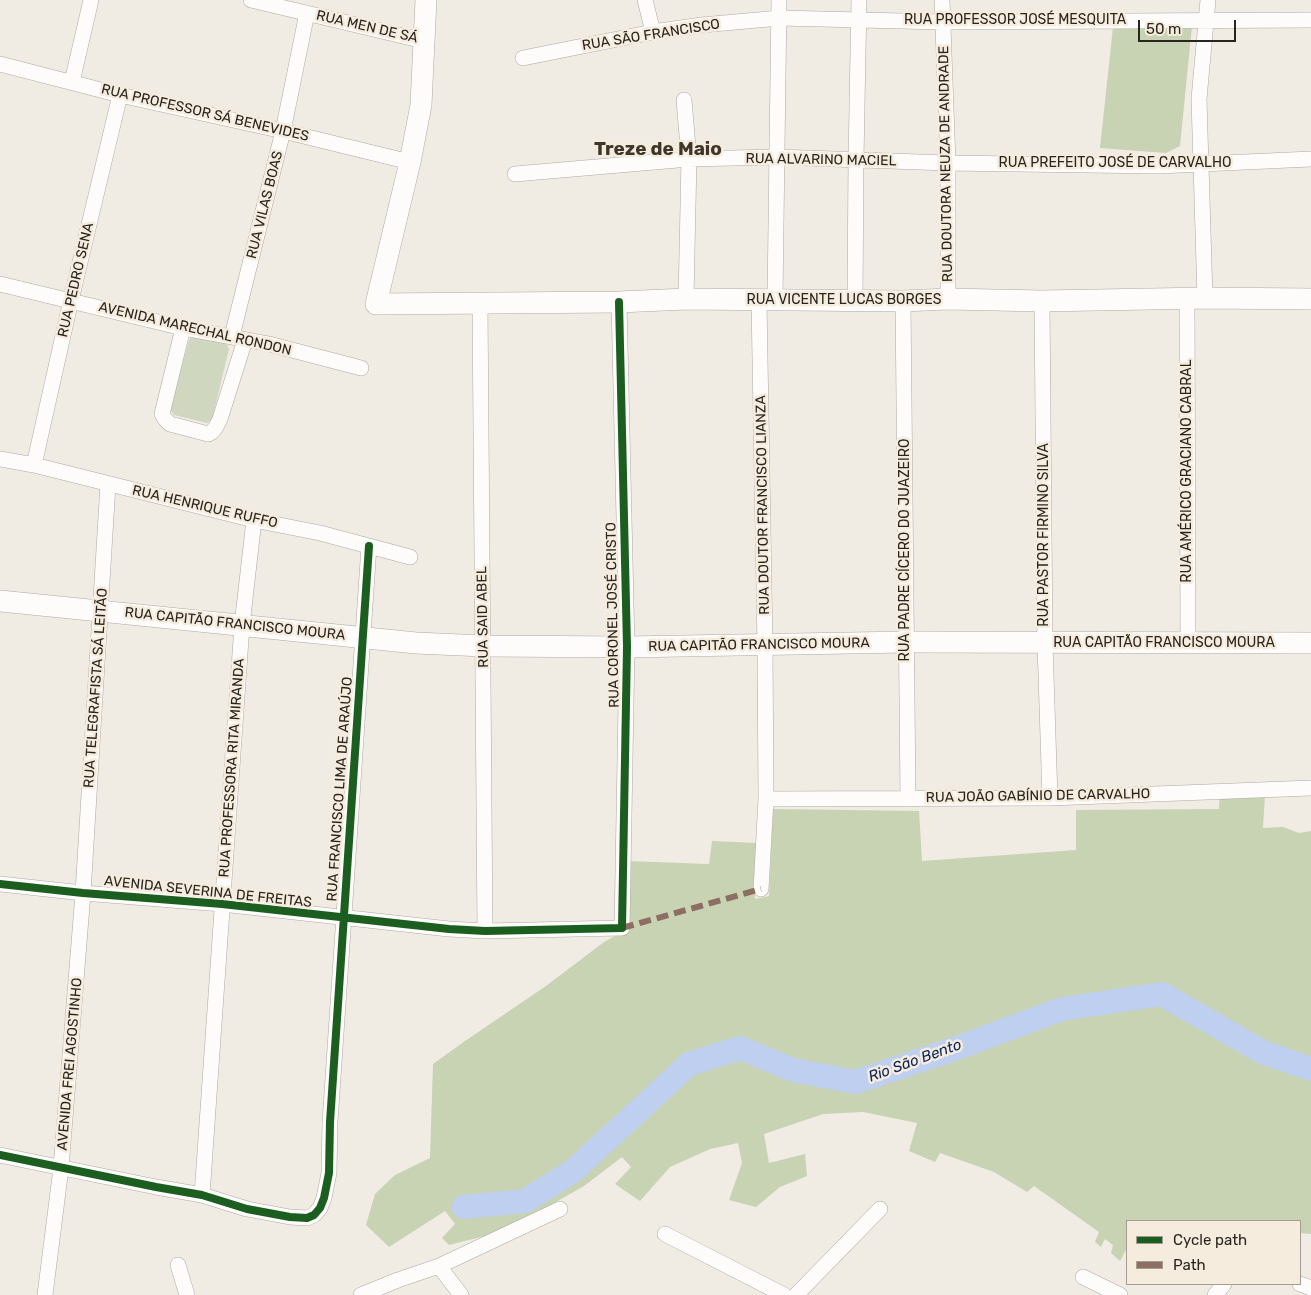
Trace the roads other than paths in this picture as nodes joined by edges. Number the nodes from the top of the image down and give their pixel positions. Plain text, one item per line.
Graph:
1 (91, 0) edge
2 (251, 0) edge
3 (426, 0) edge
4 (644, 0) edge
5 (779, 0) edge
6 (860, 0) edge
7 (942, 0) edge
8 (1208, 0) edge
9 (306, 13) junction
10 (780, 18) junction
11 (859, 19) junction
12 (1206, 19) junction
13 (1311, 20) edge
14 (943, 22) junction
15 (654, 32) junction
16 (424, 41) junction
17 (523, 58) dead end
18 (0, 64) edge
19 (72, 82) junction
20 (120, 95) junction
21 (684, 100) dead end
22 (283, 131) junction
23 (776, 157) junction
24 (1311, 159) edge
25 (689, 160) junction
26 (856, 160) junction
27 (410, 162) junction
28 (948, 163) junction
29 (1200, 164) junction
30 (515, 174) dead end
31 (0, 284) edge
32 (1196, 298) junction
33 (948, 299) junction
34 (1311, 299) edge
35 (71, 300) junction
36 (686, 300) junction
37 (767, 300) junction
38 (855, 301) junction
39 (903, 301) junction
40 (1042, 301) junction
41 (619, 302) junction
42 (480, 304) junction
43 (183, 328) junction
44 (238, 338) junction
45 (361, 368) dead end
46 (0, 459) edge
47 (34, 465) junction
48 (108, 484) junction
49 (254, 520) junction
50 (369, 546) junction
51 (410, 557) dead end
52 (0, 601) edge
53 (102, 612) junction
54 (242, 625) junction
55 (363, 637) junction
56 (906, 642) junction
57 (1188, 642) junction
58 (1311, 643) edge
59 (1045, 644) junction
60 (765, 645) junction
61 (484, 646) junction
62 (627, 647) junction
63 (1311, 788) edge
64 (1050, 798) junction
65 (766, 799) junction
66 (908, 799) junction
67 (0, 884) edge
68 (761, 889) dead end
69 (83, 893) junction
70 (222, 904) junction
71 (344, 918) junction
72 (622, 928) joint
73 (485, 931) junction
74 (0, 1155) edge
75 (61, 1168) junction
76 (202, 1195) junction
77 (560, 1209) dead end
78 (880, 1209) dead end
79 (665, 1234) dead end
80 (178, 1265) dead end
81 (439, 1266) junction
82 (1083, 1277) dead end
83 (1223, 1285) edge
84 (45, 1295) edge
85 (187, 1295) edge
86 (361, 1295) edge
87 (460, 1295) edge
88 (784, 1295) edge
89 (796, 1295) edge
90 (1120, 1295) edge
91 (1215, 1295) edge

1 - 19 street
2 - 9 street, RUA MEN DE SÁ
3 - 16 main road
4 - 15 street
5 - 10 street, RUA DOUTOR FRANCISCO LIANZA
6 - 11 street
7 - 14 street, RUA DOUTORA NEUZA DE ANDRADE
8 - 12 street, RUA AMÉRICO GRACIANO CABRAL
9 - 16 street, RUA MEN DE SÁ
9 - 22 street, RUA VILAS BOAS
10 - 11 street, RUA PROFESSOR JOSÉ MESQUITA
10 - 15 street, RUA SÃO FRANCISCO
10 - 23 street, RUA DOUTOR FRANCISCO LIANZA
11 - 14 street, RUA PROFESSOR JOSÉ MESQUITA
11 - 26 street
12 - 13 street, RUA PROFESSOR JOSÉ MESQUITA
12 - 14 street, RUA PROFESSOR JOSÉ MESQUITA
12 - 29 street, RUA AMÉRICO GRACIANO CABRAL
14 - 28 street, RUA DOUTORA NEUZA DE ANDRADE
15 - 17 street, RUA SÃO FRANCISCO
16 - 27 main road
18 - 19 street, RUA PROFESSOR SÁ BENEVIDES
19 - 20 street, RUA PROFESSOR SÁ BENEVIDES
20 - 22 street, RUA PROFESSOR SÁ BENEVIDES
20 - 35 street, RUA PEDRO SENA
21 - 25 street
22 - 27 street, RUA PROFESSOR SÁ BENEVIDES
22 - 44 street, RUA VILAS BOAS
23 - 25 street, RUA ALVARINO MACIEL
23 - 26 street, RUA ALVARINO MACIEL
23 - 37 street, RUA DOUTOR FRANCISCO LIANZA
24 - 29 street, RUA PREFEITO JOSÉ DE CARVALHO
25 - 30 street, RUA ALVARINO MACIEL
25 - 36 street
26 - 28 street, RUA ALVARINO MACIEL
26 - 38 street
27 - 42 main road, RUA VICENTE LUCAS BORGES
28 - 29 street, RUA PREFEITO JOSÉ DE CARVALHO
28 - 33 street, RUA DOUTORA NEUZA DE ANDRADE
29 - 32 street, RUA AMÉRICO GRACIANO CABRAL
31 - 35 street, AVENIDA MARECHAL RONDON
32 - 34 main road, RUA VICENTE LUCAS BORGES
32 - 40 main road, RUA VICENTE LUCAS BORGES
32 - 57 street, RUA AMÉRICO GRACIANO CABRAL
33 - 39 main road, RUA VICENTE LUCAS BORGES
33 - 40 main road, RUA VICENTE LUCAS BORGES
35 - 43 street, AVENIDA MARECHAL RONDON
35 - 47 street, RUA PEDRO SENA
36 - 37 main road, RUA VICENTE LUCAS BORGES
36 - 41 main road, RUA VICENTE LUCAS BORGES
37 - 38 main road, RUA VICENTE LUCAS BORGES
37 - 60 street, RUA DOUTOR FRANCISCO LIANZA
38 - 39 main road, RUA VICENTE LUCAS BORGES
39 - 56 street, RUA PADRE CÍCERO DO JUAZEIRO
40 - 59 street, RUA PASTOR FIRMINO SILVA
41 - 42 main road, RUA VICENTE LUCAS BORGES
41 - 62 street, RUA CORONEL JOSÉ CRISTO
42 - 61 street, RUA SAID ABEL
43 - 44 street, AVENIDA MARECHAL RONDON
43 - 44 street, RUA VILAS BOAS
44 - 45 street, AVENIDA MARECHAL RONDON
46 - 47 street, RUA HENRIQUE RUFFO
47 - 48 street, RUA HENRIQUE RUFFO
48 - 49 street, RUA HENRIQUE RUFFO
48 - 53 street, RUA TELEGRAFISTA SÁ LEITÃO
49 - 50 street, RUA HENRIQUE RUFFO
49 - 54 street, RUA PROFESSORA RITA MIRANDA
50 - 51 street, RUA HENRIQUE RUFFO
50 - 55 street, RUA FRANCISCO LIMA DE ARAÚJO
52 - 53 main road, RUA CAPITÃO FRANCISCO MOURA
53 - 54 main road, RUA CAPITÃO FRANCISCO MOURA
53 - 69 street, RUA TELEGRAFISTA SÁ LEITÃO
54 - 55 main road, RUA CAPITÃO FRANCISCO MOURA
54 - 70 street, RUA PROFESSORA RITA MIRANDA
55 - 61 main road, RUA CAPITÃO FRANCISCO MOURA
55 - 71 street, RUA FRANCISCO LIMA DE ARAÚJO
56 - 59 main road, RUA CAPITÃO FRANCISCO MOURA
56 - 60 main road, RUA CAPITÃO FRANCISCO MOURA
56 - 66 street, RUA PADRE CÍCERO DO JUAZEIRO
57 - 58 main road, RUA CAPITÃO FRANCISCO MOURA
57 - 59 main road, RUA CAPITÃO FRANCISCO MOURA
59 - 64 street, RUA PASTOR FIRMINO SILVA
60 - 62 main road, RUA CAPITÃO FRANCISCO MOURA
60 - 65 street, RUA DOUTOR FRANCISCO LIANZA
61 - 62 main road, RUA CAPITÃO FRANCISCO MOURA
61 - 73 street, RUA SAID ABEL
62 - 72 street, RUA CORONEL JOSÉ CRISTO
63 - 64 street, RUA JOÃO GABÍNIO DE CARVALHO
64 - 66 street, RUA JOÃO GABÍNIO DE CARVALHO
65 - 66 street, RUA JOÃO GABÍNIO DE CARVALHO
65 - 68 street, RUA DOUTOR FRANCISCO LIANZA
67 - 69 street, AVENIDA SEVERINA DE FREITAS
69 - 70 street, AVENIDA SEVERINA DE FREITAS
69 - 75 street, AVENIDA FREI AGOSTINHO
70 - 71 street, AVENIDA SEVERINA DE FREITAS
70 - 76 street, RUA PROFESSORA RITA MIRANDA
71 - 73 street, AVENIDA SEVERINA DE FREITAS
71 - 76 street, RUA FRANCISCO LIMA DE ARAÚJO
72 - 73 street, AVENIDA SEVERINA DE FREITAS
74 - 75 street
75 - 76 street
75 - 84 street, AVENIDA FREI AGOSTINHO
77 - 81 street
78 - 89 street
79 - 88 street
80 - 85 street
81 - 86 street
81 - 87 street
82 - 90 street
83 - 91 street

